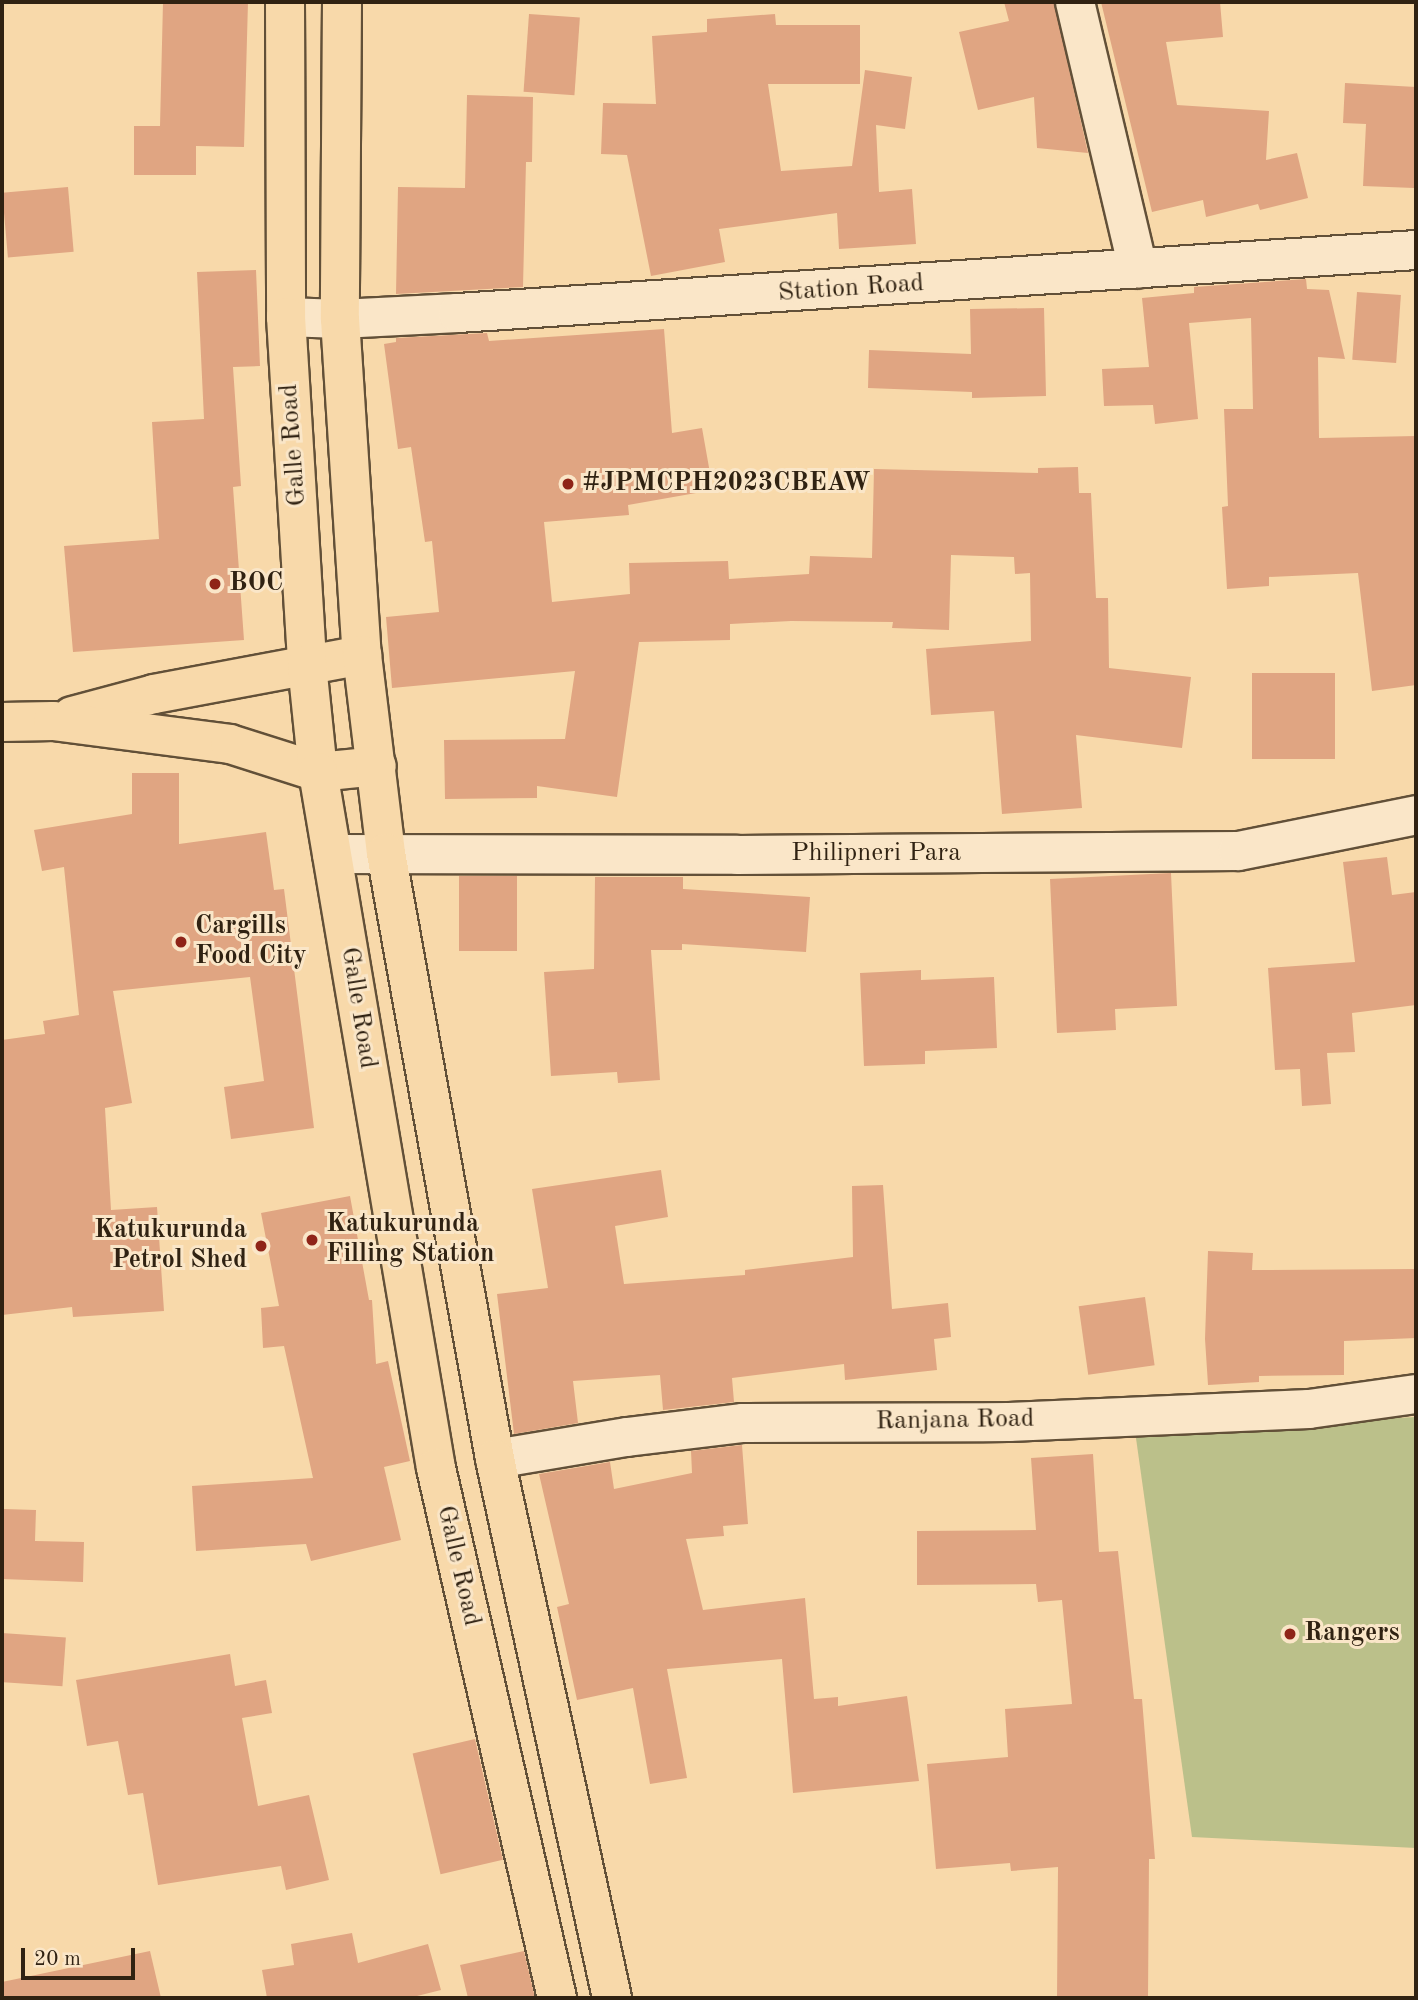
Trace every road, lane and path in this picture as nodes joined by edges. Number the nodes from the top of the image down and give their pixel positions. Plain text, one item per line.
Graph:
1 (285, 2) edge
2 (342, 2) edge
3 (1075, 2) edge
4 (1416, 250) edge
5 (1138, 270) junction
6 (286, 317) junction
7 (340, 319) junction
8 (362, 655) junction
9 (307, 665) junction
10 (53, 721) junction
11 (2, 722) edge
12 (377, 766) junction
13 (318, 772) junction
14 (1416, 815) edge
15 (386, 853) junction
16 (332, 854) junction
17 (449, 1207) junction
18 (392, 1216) junction
19 (1416, 1394) edge
20 (495, 1459) junction
21 (557, 1998) edge
22 (612, 1998) edge

1 - 6 main road, Galle Road
2 - 7 main road, Galle Road
3 - 5 street
4 - 5 street, Station Road
5 - 7 street, Station Road
6 - 7 street, Station Road
6 - 9 main road, Galle Road
7 - 8 main road, Galle Road
8 - 9 main road
8 - 12 main road, Galle Road
9 - 10 main road
9 - 13 main road, Galle Road
10 - 11 main road
10 - 13 main road
12 - 13 main road
12 - 15 main road, Galle Road
13 - 16 main road, Galle Road
14 - 15 street, Philipneri Para
15 - 16 street, Philipneri Para
15 - 17 main road, Galle Road
16 - 18 main road, Galle Road
17 - 18 main road
17 - 20 main road, Galle Road
18 - 21 main road, Galle Road
19 - 20 street, Ranjana Road
20 - 22 main road, Galle Road

